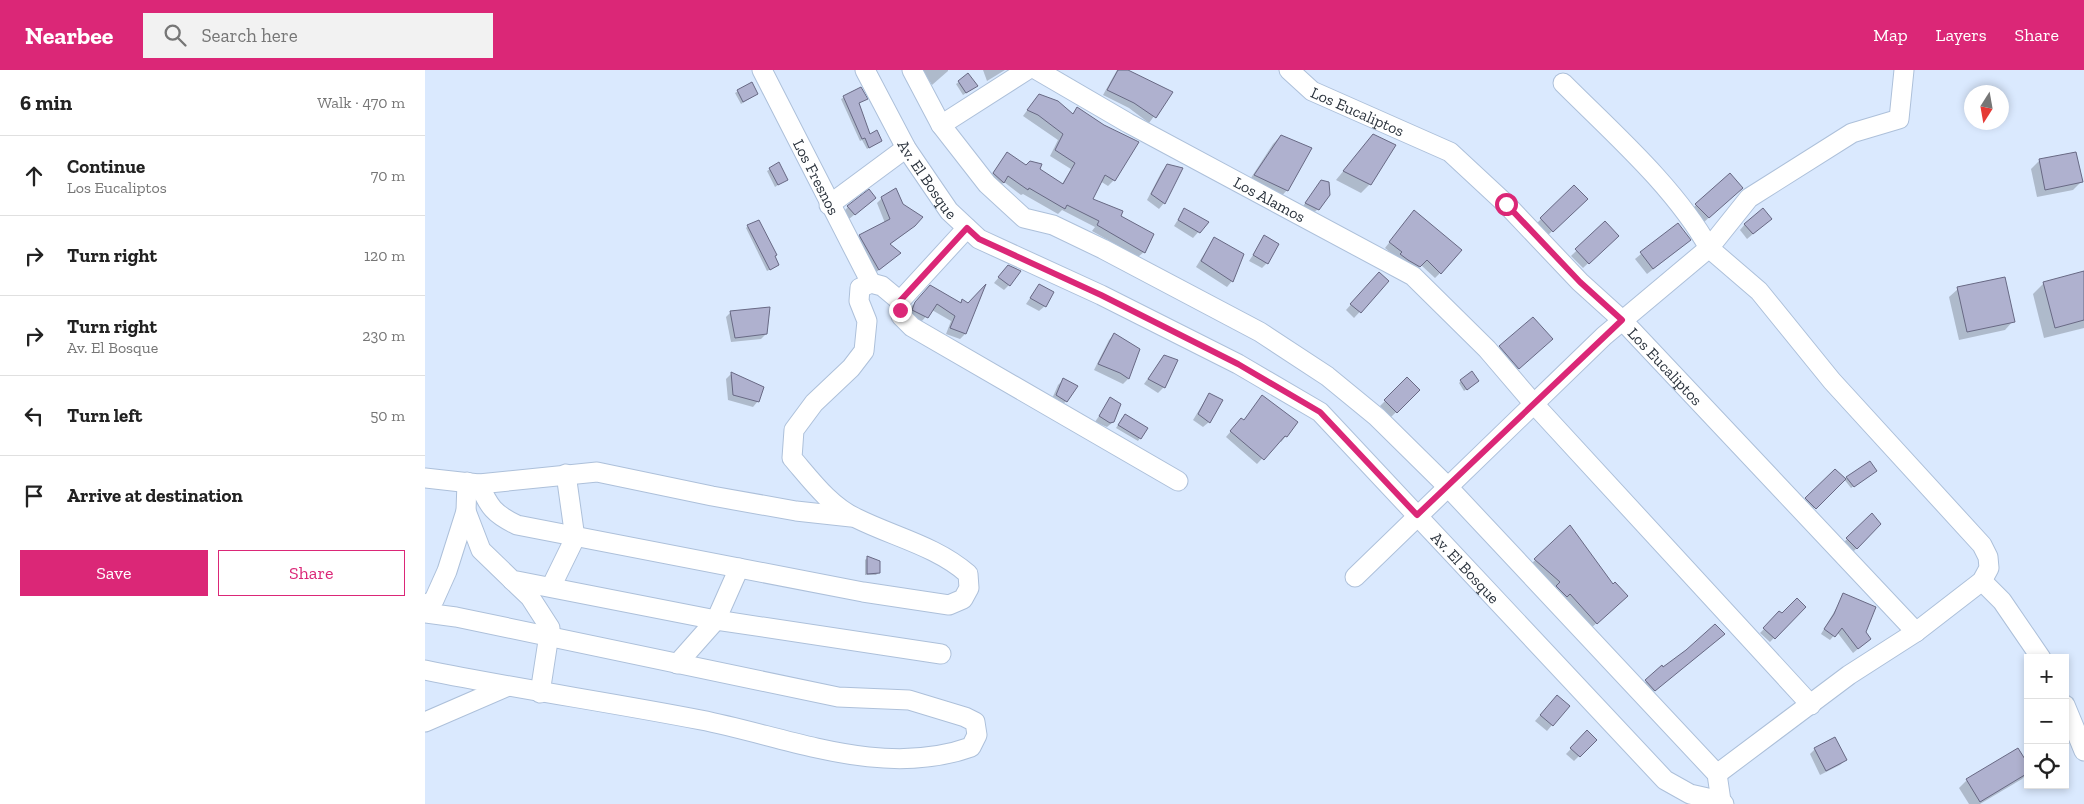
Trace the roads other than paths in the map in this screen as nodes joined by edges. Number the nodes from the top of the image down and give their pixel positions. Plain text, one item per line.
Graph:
1 (762, 70) edge
2 (865, 70) edge
3 (912, 70) edge
4 (1027, 70) edge
5 (1037, 70) edge
6 (1289, 70) edge
7 (1904, 70) edge
8 (1563, 83) dead end
9 (941, 125) junction
10 (906, 148) junction
11 (829, 205) junction
12 (967, 228) junction
13 (1709, 248) junction
14 (871, 283) junction
15 (900, 301) junction
16 (1622, 320) junction
17 (1535, 404) junction
18 (566, 474) junction
19 (425, 478) edge
20 (1179, 481) dead end
21 (473, 483) junction
22 (1448, 487) junction
23 (467, 511) junction
24 (1417, 515) junction
25 (855, 518) junction
26 (575, 538) junction
27 (739, 568) junction
28 (1355, 577) dead end
29 (512, 580) junction
30 (1982, 581) junction
31 (551, 587) junction
32 (425, 605) edge
33 (425, 613) edge
34 (716, 620) junction
35 (1916, 632) junction
36 (550, 637) junction
37 (941, 654) dead end
38 (2038, 654) edge
39 (677, 664) junction
40 (425, 670) edge
41 (506, 687) junction
42 (540, 693) junction
43 (1811, 705) junction
44 (2069, 714) edge
45 (425, 722) edge
46 (2084, 750) edge
47 (1717, 774) junction
48 (1723, 802) edge

1 - 11 street, Los Fresnos
2 - 10 street, Av. El Bosque
3 - 9 street
4 - 9 street
5 - 17 street, Los Alamos
6 - 16 street, Los Eucaliptos
7 - 13 street
8 - 13 street
9 - 22 street
10 - 11 street
10 - 12 street, Av. El Bosque
11 - 14 street, Los Fresnos
12 - 15 street
12 - 24 street, Av. El Bosque
13 - 16 street
13 - 30 street
14 - 15 street
14 - 25 street
15 - 20 street
16 - 17 street
16 - 35 street, Los Eucaliptos
17 - 22 street
17 - 43 street, Los Alamos
18 - 21 street
18 - 25 street
18 - 26 street
19 - 21 street
21 - 23 street
21 - 26 street
22 - 24 street
22 - 47 street
23 - 29 street
23 - 32 street
24 - 28 street
24 - 48 street, Av. El Bosque
25 - 27 street
26 - 27 street
26 - 31 street
27 - 34 street
29 - 31 street
29 - 36 street
30 - 35 street
30 - 38 street
31 - 34 street
33 - 36 street
34 - 37 street
34 - 39 street
35 - 43 street
36 - 39 street
36 - 42 street
39 - 42 street
40 - 41 street
41 - 42 street
41 - 45 street
43 - 47 street
44 - 46 street
47 - 48 street, Av. El Bosque

